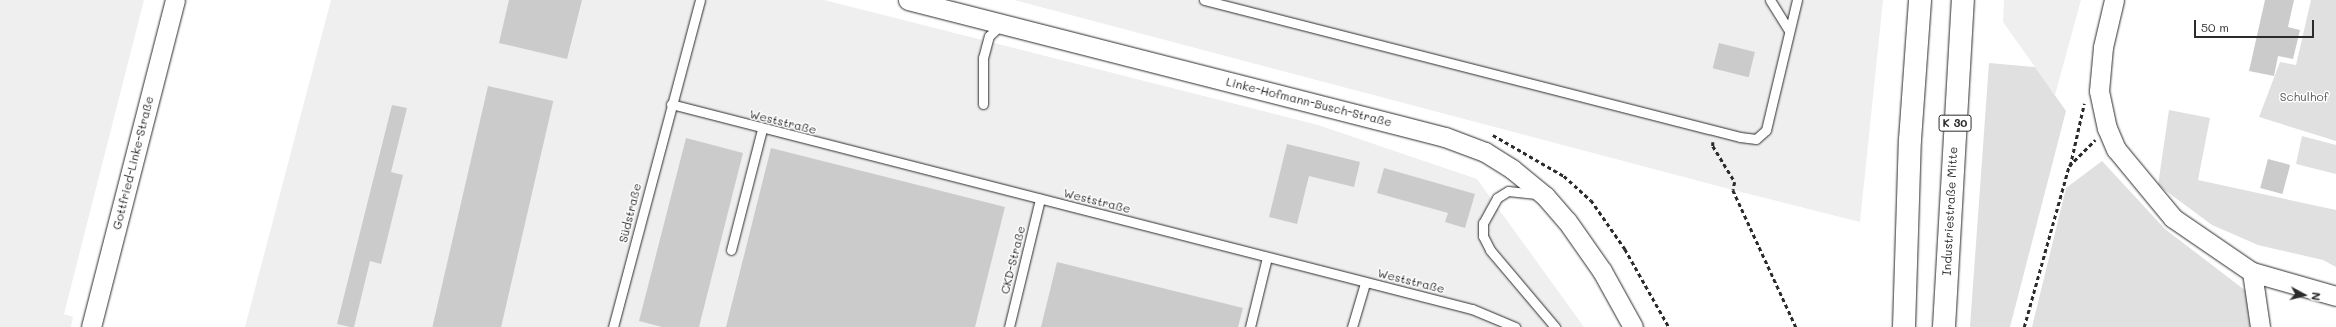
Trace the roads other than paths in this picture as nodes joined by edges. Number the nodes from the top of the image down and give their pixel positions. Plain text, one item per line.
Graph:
1 (175, 0) edge
2 (700, 0) edge
3 (908, 0) edge
4 (1204, 0) edge
5 (1770, 0) edge
6 (1797, 0) edge
7 (1920, 0) edge
8 (1963, 0) edge
9 (2114, 0) edge
10 (1002, 24) junction
11 (1789, 31) junction
12 (671, 104) junction
13 (983, 104) dead end
14 (762, 129) junction
15 (1545, 196) junction
16 (1040, 199) junction
17 (731, 250) dead end
18 (1267, 257) junction
19 (2252, 272) junction
20 (1365, 282) junction
21 (2336, 296) edge
22 (1632, 326) edge
23 (92, 327) edge
24 (613, 327) edge
25 (1009, 327) edge
26 (1250, 327) edge
27 (1352, 327) edge
28 (1515, 327) edge
29 (1554, 327) edge
30 (1904, 327) edge
31 (1944, 327) edge
32 (2260, 327) edge

1 - 23 street, Gottfried-Linke-Straße
2 - 12 lane, Südstraße
3 - 10 street, Linke-Hofmann-Busch-Straße
4 - 11 lane
5 - 11 lane
6 - 11 lane
7 - 30 main road
8 - 31 main road, Industriestraße Mitte / K 30
9 - 19 street
10 - 13 lane
10 - 15 street, Linke-Hofmann-Busch-Straße
12 - 14 lane, Weststraße
12 - 24 lane, Südstraße
14 - 16 lane, Weststraße
14 - 17 lane
15 - 22 street, Linke-Hofmann-Busch-Straße
15 - 29 lane
16 - 18 lane, Weststraße
16 - 25 lane, CKD-Straße
18 - 20 lane, Weststraße
18 - 26 lane
19 - 21 street
19 - 32 street
20 - 27 lane
20 - 28 lane, Weststraße

